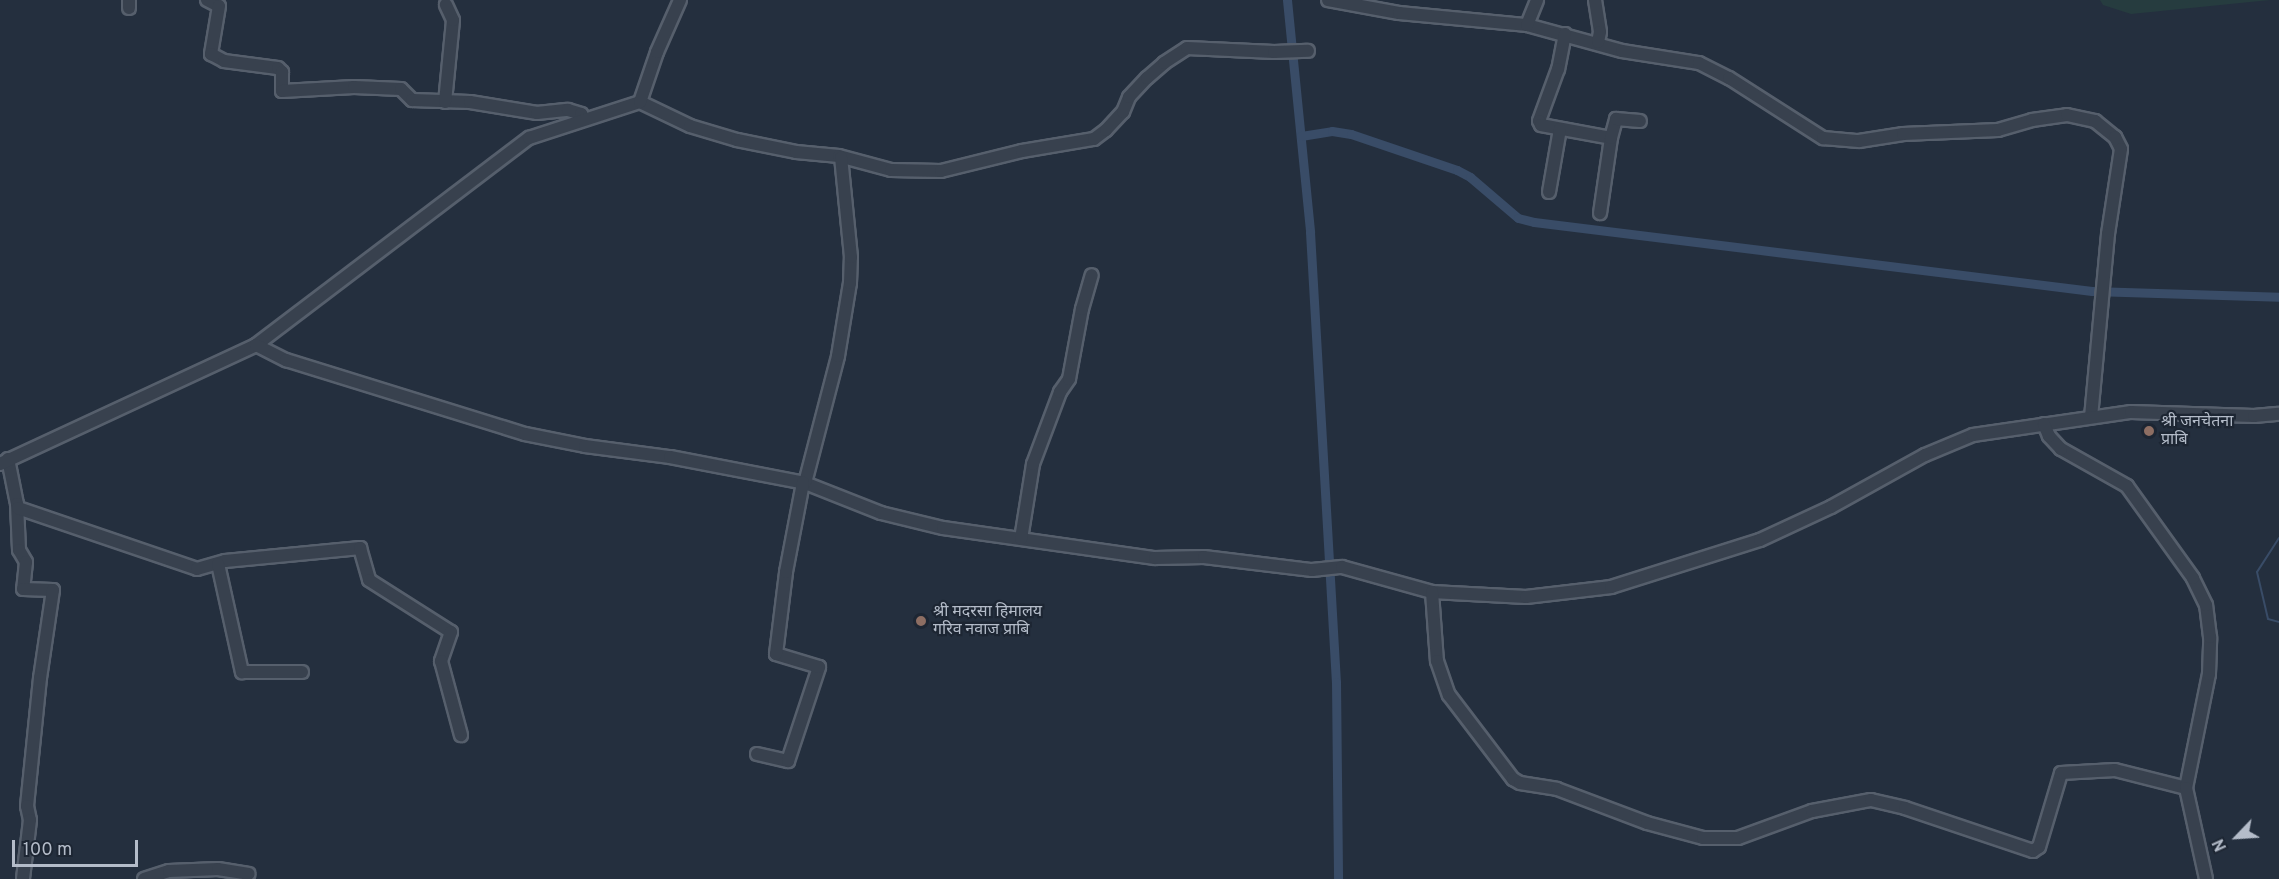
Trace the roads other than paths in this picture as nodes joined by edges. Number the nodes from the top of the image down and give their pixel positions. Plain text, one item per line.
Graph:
1 (207, 0) edge
2 (680, 0) edge
3 (1328, 0) edge
4 (1537, 0) edge
5 (1595, 0) edge
6 (446, 5) dead end
7 (1527, 25) junction
8 (1565, 34) junction
9 (1598, 42) junction
10 (1306, 51) dead end
11 (445, 102) junction
12 (640, 102) junction
13 (584, 119) junction
14 (1640, 122) dead end
15 (1560, 129) junction
16 (1611, 138) junction
17 (841, 157) junction
18 (1549, 192) dead end
19 (1600, 213) dead end
20 (1092, 274) dead end
21 (256, 345) junction
22 (2279, 414) edge
23 (2091, 416) junction
24 (2044, 424) junction
25 (4, 462) edge
26 (804, 483) junction
27 (18, 508) junction
28 (1021, 539) junction
29 (218, 564) junction
30 (1432, 592) junction
31 (302, 672) dead end
32 (460, 735) dead end
33 (757, 754) dead end
34 (2186, 788) junction
35 (249, 874) dead end
36 (23, 879) edge
37 (144, 879) edge
38 (2206, 879) edge

1 - 11 street
2 - 12 street
3 - 7 street
4 - 7 street
5 - 9 street
6 - 11 street
7 - 8 street
8 - 9 street
8 - 15 street
9 - 23 street
10 - 17 street
11 - 13 street
12 - 13 street
12 - 17 street
13 - 21 street
14 - 16 street
15 - 16 street
15 - 18 street
16 - 19 street
17 - 26 street
20 - 28 street
21 - 25 street
21 - 26 street
22 - 23 street
23 - 24 street
24 - 30 street
24 - 34 street
25 - 27 street
26 - 28 street
26 - 33 street
27 - 29 street
27 - 36 street
28 - 30 street
29 - 31 street
29 - 32 street
30 - 34 street
34 - 38 street
35 - 37 street

